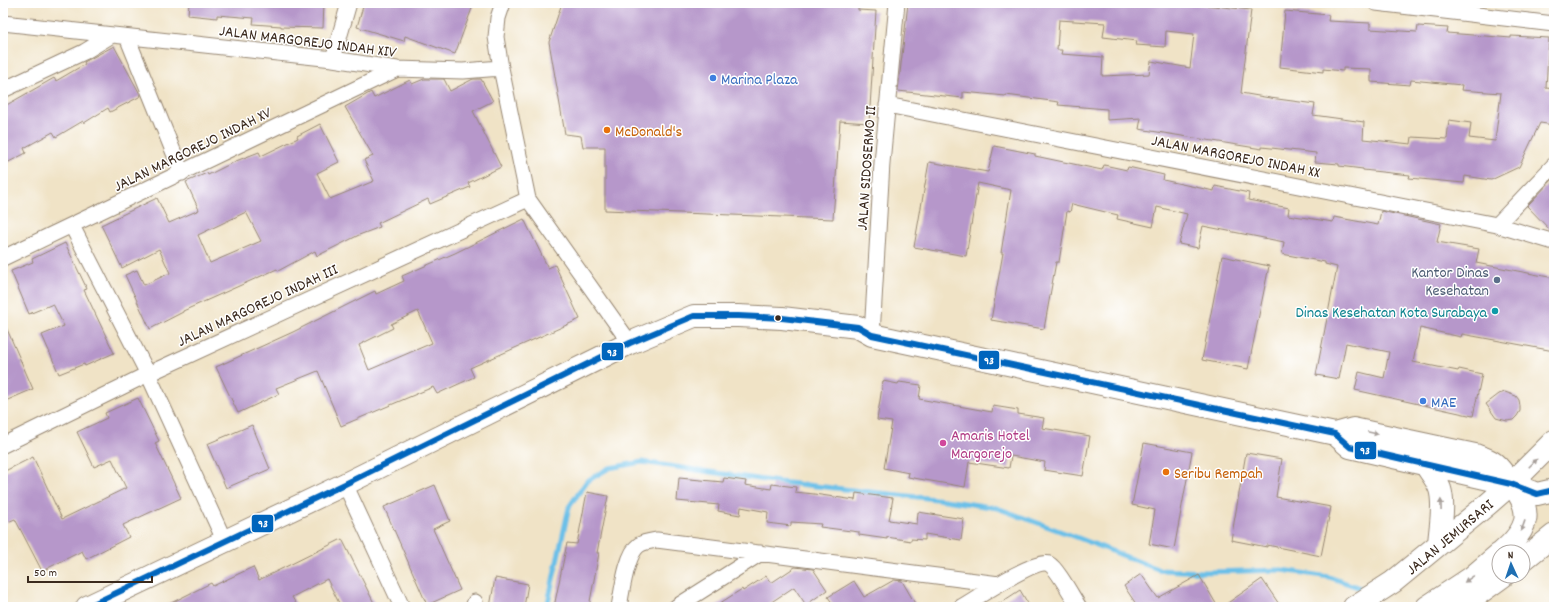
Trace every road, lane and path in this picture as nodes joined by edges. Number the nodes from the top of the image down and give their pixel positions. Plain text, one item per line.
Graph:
1 (349, 3) edge
2 (503, 3) edge
3 (897, 3) edge
4 (1376, 3) edge
5 (3, 23) edge
6 (1554, 24) edge
7 (119, 36) junction
8 (333, 59) junction
9 (501, 68) junction
10 (397, 69) junction
11 (3, 90) edge
12 (887, 105) junction
13 (1554, 165) edge
14 (182, 172) junction
15 (528, 199) junction
16 (1496, 225) junction
17 (72, 226) junction
18 (1554, 242) edge
19 (3, 258) edge
20 (872, 335) junction
21 (630, 343) junction
22 (148, 374) junction
23 (1335, 434) junction
24 (1554, 441) edge
25 (3, 445) edge
26 (1425, 464) junction
27 (345, 484) junction
28 (1511, 484) junction
29 (1554, 490) edge
30 (1553, 538) edge
31 (225, 542) junction
32 (1439, 544) junction
33 (1512, 544) edge
34 (761, 553) junction
35 (1531, 554) edge
36 (1491, 561) edge
37 (999, 584) junction
38 (1492, 584) edge
39 (87, 607) edge
40 (402, 607) edge
41 (619, 607) edge
42 (676, 607) edge
43 (961, 607) edge
44 (1079, 607) edge
45 (1354, 607) edge
46 (1427, 607) edge
47 (1460, 607) edge

1 - 8 street
2 - 9 street
3 - 12 street, JALAN SIDOSERMO II
4 - 6 street
5 - 7 street, JALAN MARGOREJO INDAH XIV
7 - 8 street, JALAN MARGOREJO INDAH XIV
7 - 11 street
7 - 14 street
8 - 10 street, JALAN MARGOREJO INDAH XIV
9 - 10 street, JALAN MARGOREJO INDAH XIV
9 - 15 street
10 - 14 street, JALAN MARGOREJO INDAH XV
12 - 16 street, JALAN MARGOREJO INDAH XX
12 - 20 street, JALAN SIDOSERMO II
13 - 16 street
14 - 17 street, JALAN MARGOREJO INDAH XV
15 - 21 street
15 - 22 street, JALAN MARGOREJO INDAH III
16 - 18 street, JALAN MARGOREJO INDAH XX
17 - 19 street, JALAN MARGOREJO INDAH XV
17 - 22 street
20 - 21 main road
20 - 23 main road
21 - 27 main road
22 - 25 street, JALAN MARGOREJO INDAH III
22 - 31 street
23 - 26 main road
23 -> 28 main road
28 -> 24 main road, JALAN JEMURSARI
26 - 28 main road
32 -> 26 main road
27 - 31 main road
27 - 40 street
28 - 29 main road
28 - 32 main road, JALAN JEMURSARI
28 -> 33 main road
30 - 35 main road
31 - 39 main road
32 - 45 main road, JALAN JEMURSARI
34 - 37 street
34 - 41 street
34 - 42 street
36 -> 46 main road
37 - 43 street
37 - 44 street
38 - 47 main road

